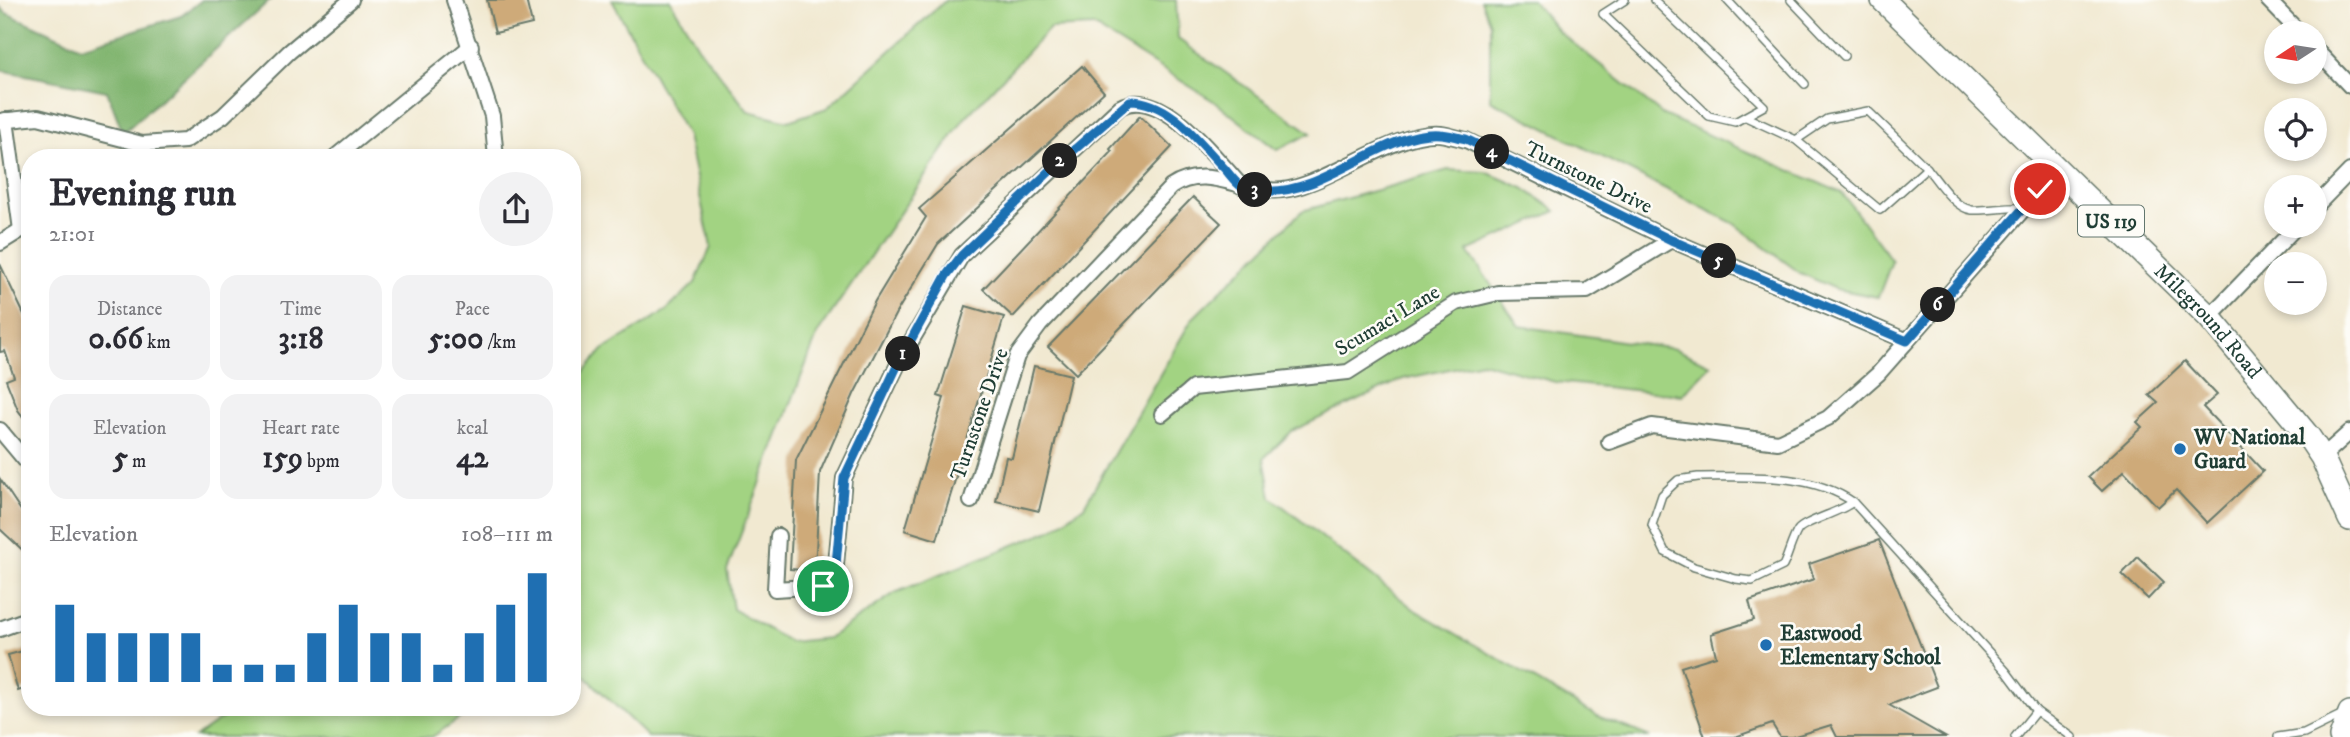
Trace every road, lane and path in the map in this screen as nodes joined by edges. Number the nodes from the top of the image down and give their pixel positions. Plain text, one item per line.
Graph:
1 (351, 0) edge
2 (454, 0) edge
3 (1625, 0) edge
4 (1654, 0) edge
5 (1727, 0) edge
6 (1791, 0) edge
7 (1883, 0) edge
8 (2268, 0) edge
9 (2288, 21) edge
10 (471, 46) junction
11 (1844, 56) dead end
12 (2328, 63) edge
13 (1805, 83) dead end
14 (2350, 86) edge
15 (1745, 117) junction
16 (3, 121) edge
17 (1796, 140) junction
18 (345, 149) edge
19 (495, 149) edge
20 (1927, 168) junction
21 (2058, 170) junction
22 (2350, 171) edge
23 (1242, 187) junction
24 (2327, 195) edge
25 (2022, 208) junction
26 (21, 211) edge
27 (21, 233) edge
28 (2285, 238) edge
29 (1671, 240) junction
30 (0, 243) edge
31 (2208, 317) junction
32 (1907, 341) junction
33 (1161, 414) dead end
34 (0, 430) edge
35 (2350, 432) edge
36 (1609, 442) dead end
37 (21, 455) edge
38 (2322, 457) junction
39 (971, 501) dead end
40 (1853, 502) junction
41 (2350, 519) edge
42 (778, 536) dead end
43 (21, 621) edge
44 (0, 629) edge
45 (2035, 710) junction
46 (2350, 712) edge
47 (2015, 737) edge
48 (2072, 737) edge
49 (2278, 737) edge
50 (2340, 737) edge

1 - 16 street
2 - 10 street
3 - 15 lane
4 - 15 lane
5 - 13 lane
6 - 11 lane
7 - 21 main road, Mileground Road / US 119
8 - 9 street
10 - 18 street
10 - 19 street
12 - 14 street
15 - 17 lane
16 - 26 street
17 - 20 lane
17 - 20 lane
20 - 25 lane
21 - 25 street
21 - 31 main road, Mileground Road / US 119
22 - 24 street
23 - 29 street, Turnstone Drive
23 - 39 street, Turnstone Drive
23 - 42 street
25 - 32 street
27 - 30 street
28 - 31 street
29 - 32 street, Turnstone Drive
29 - 33 street, Scumaci Lane
31 - 38 main road, Mileground Road / US 119
32 - 36 street
34 - 37 street
35 - 38 street
38 - 41 main road, Mileground Road / US 119
40 - 40 lane
40 - 45 lane
43 - 44 street
45 - 47 lane
45 - 48 lane
46 - 49 lane
46 - 50 main road

